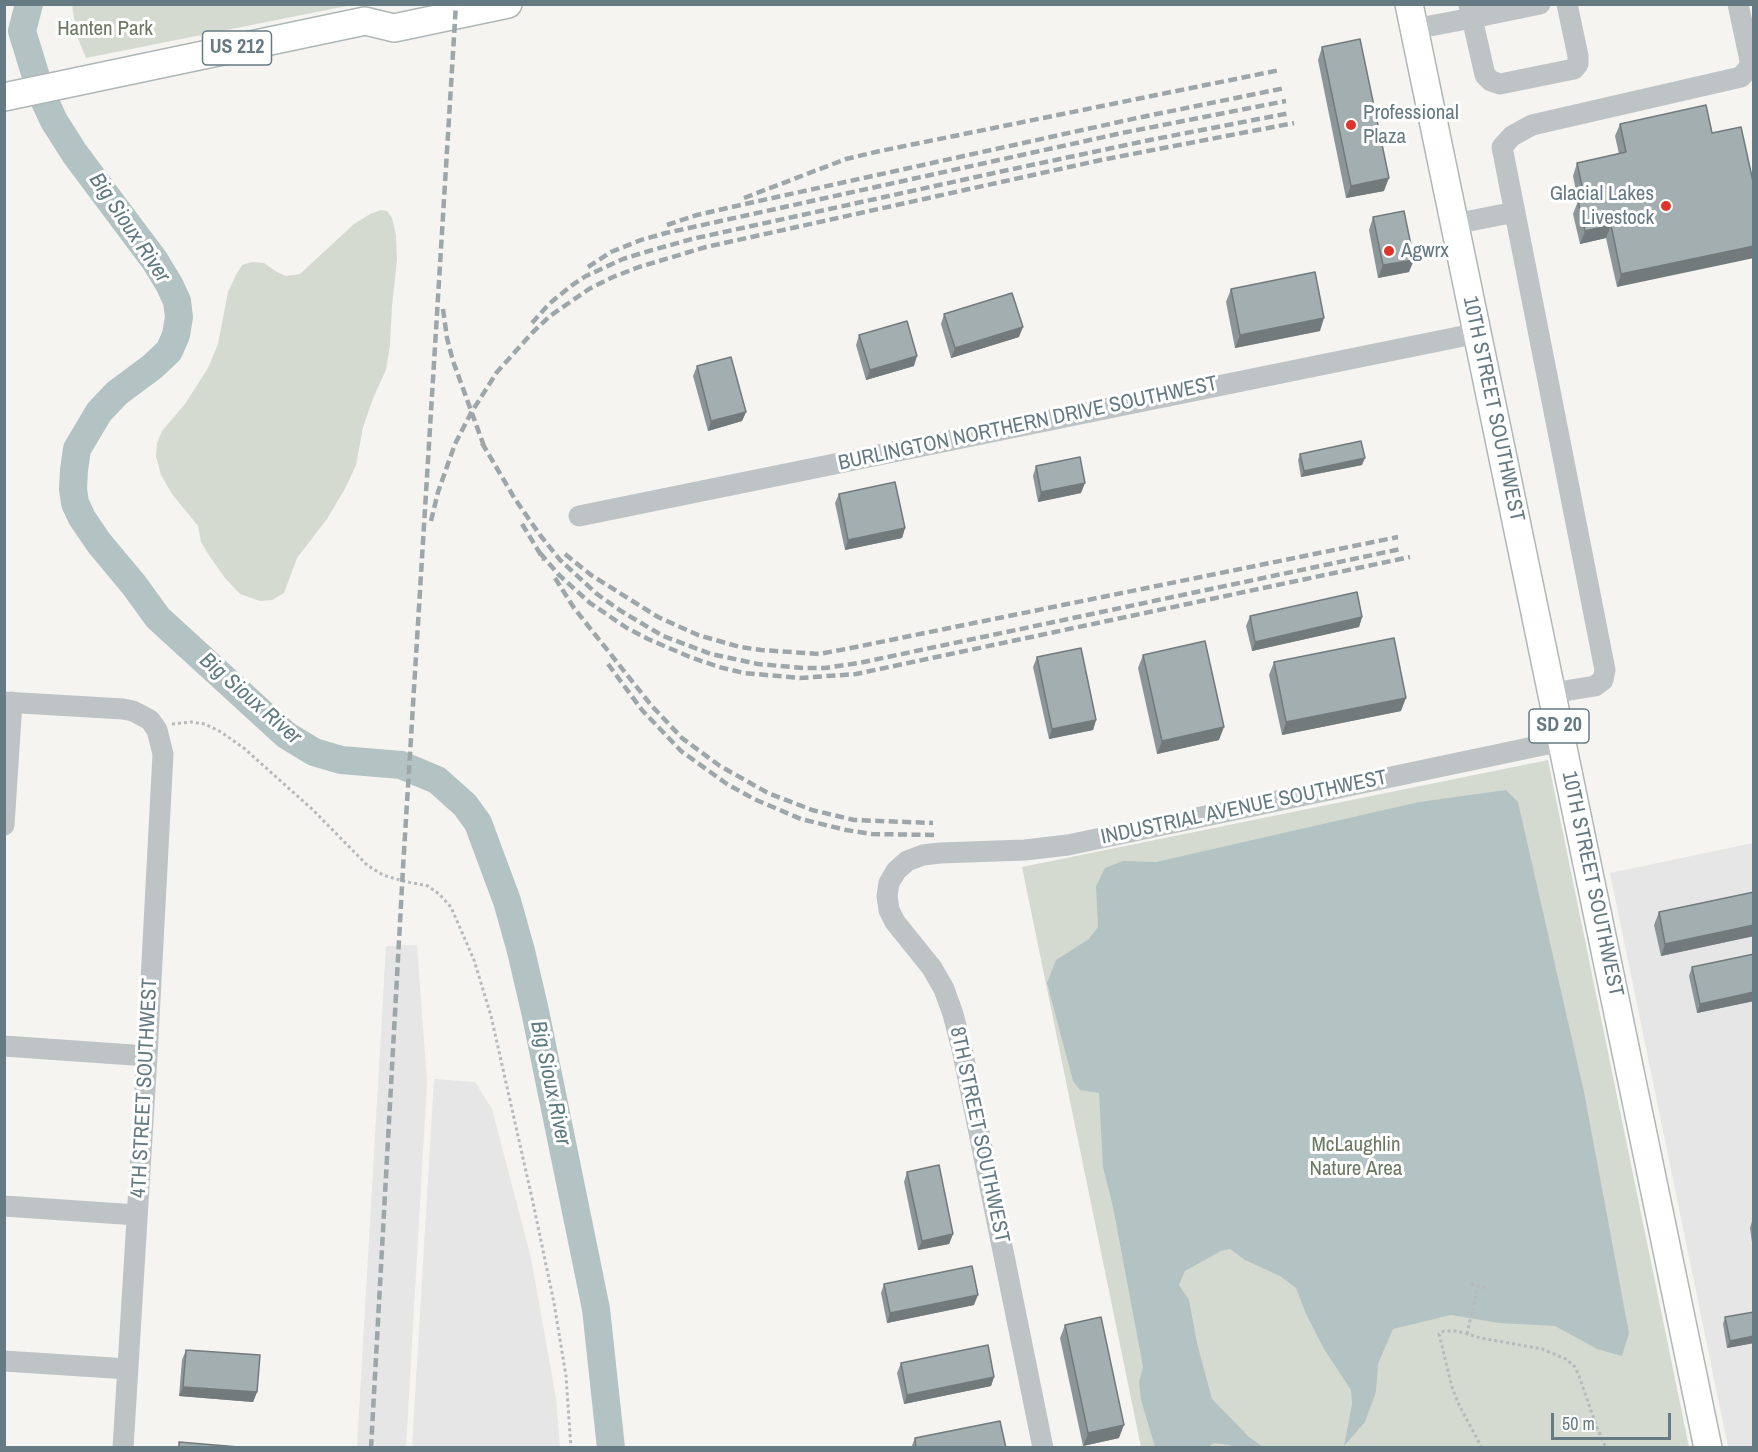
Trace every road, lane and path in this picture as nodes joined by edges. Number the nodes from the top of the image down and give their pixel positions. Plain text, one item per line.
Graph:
1 (386, 4) edge
2 (508, 4) edge
3 (1540, 4) edge
4 (1567, 4) edge
5 (1738, 4) edge
6 (1471, 11) edge
7 (364, 13) edge
8 (1412, 17) edge
9 (4, 97) edge
10 (1515, 212) junction
11 (1454, 224) junction
12 (1478, 333) junction
13 (579, 516) dead end
14 (1552, 693) junction
15 (8, 702) edge
16 (157, 730) junction
17 (1562, 741) junction
18 (4, 825) edge
19 (923, 855) joint
20 (4, 1046) edge
21 (147, 1056) junction
22 (4, 1206) edge
23 (137, 1215) junction
24 (1471, 1284) dead end
25 (1478, 1286) junction
26 (1486, 1288) dead end
27 (1467, 1334) junction
28 (4, 1361) edge
29 (128, 1369) junction
30 (123, 1448) edge
31 (571, 1448) edge
32 (1044, 1448) edge
33 (1482, 1448) edge
34 (1606, 1448) edge
35 (1708, 1448) edge

1 - 7 main road, US 212
2 - 7 main road, US 212
3 - 6 street
4 - 6 street
5 - 10 street
6 - 8 street
7 - 9 main road, US 212
8 - 11 main road, 10TH STREET SOUTHWEST / SD 20
10 - 11 street
10 - 14 street
11 - 12 main road, 10TH STREET SOUTHWEST / SD 20
12 - 13 street, BURLINGTON NORTHERN DRIVE SOUTHWEST
12 - 14 main road, 10TH STREET SOUTHWEST / SD 20
14 - 17 main road, 10TH STREET SOUTHWEST / SD 20
15 - 16 street
15 - 18 street
16 - 21 street, 4TH STREET SOUTHWEST
16 - 31 path
17 - 19 street, INDUSTRIAL AVENUE SOUTHWEST
17 - 35 main road, 10TH STREET SOUTHWEST / SD 20
19 - 32 street, 8TH STREET SOUTHWEST
20 - 21 street
21 - 23 street, 4TH STREET SOUTHWEST
22 - 23 street
23 - 29 street, 4TH STREET SOUTHWEST
24 - 25 path
25 - 26 path
25 - 27 path
27 - 33 path
27 - 34 path
28 - 29 street
29 - 30 street, 4TH STREET SOUTHWEST

